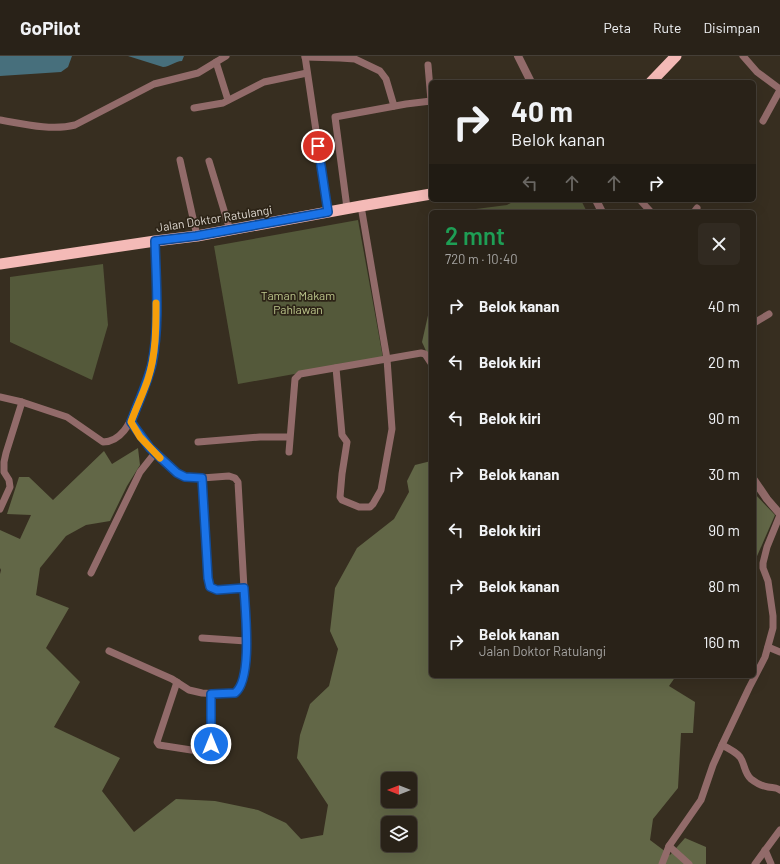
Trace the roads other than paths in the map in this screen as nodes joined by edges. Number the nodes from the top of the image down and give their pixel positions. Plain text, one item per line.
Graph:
1 (226, 56) edge
2 (518, 56) edge
3 (676, 56) edge
4 (743, 56) edge
5 (305, 57) edge
6 (364, 59) edge
7 (216, 62) junction
8 (428, 65) dead end
9 (307, 73) junction
10 (429, 80) edge
11 (530, 80) edge
12 (653, 80) edge
13 (780, 90) edge
14 (228, 100) junction
15 (429, 101) edge
16 (394, 106) junction
17 (194, 108) dead end
18 (0, 120) edge
19 (763, 121) dead end
20 (180, 160) dead end
21 (209, 161) dead end
22 (429, 194) edge
23 (642, 202) edge
24 (361, 206) junction
25 (347, 208) junction
26 (649, 210) edge
27 (328, 212) junction
28 (230, 230) junction
29 (196, 236) junction
30 (155, 241) junction
31 (0, 264) edge
32 (769, 314) dead end
33 (756, 322) edge
34 (387, 358) junction
35 (429, 360) edge
36 (336, 368) junction
37 (0, 398) edge
38 (22, 402) junction
39 (131, 422) junction
40 (289, 438) junction
41 (198, 442) dead end
42 (289, 452) dead end
43 (155, 453) junction
44 (202, 478) junction
45 (756, 483) edge
46 (0, 509) edge
47 (780, 514) edge
48 (91, 573) dead end
49 (244, 588) junction
50 (202, 638) dead end
51 (246, 641) junction
52 (768, 647) junction
53 (109, 651) dead end
54 (780, 652) edge
55 (756, 674) edge
56 (754, 678) edge
57 (176, 682) junction
58 (211, 694) junction
59 (722, 744) junction
60 (780, 790) edge
61 (780, 830) edge
62 (670, 846) junction
63 (765, 850) junction
64 (662, 864) edge
65 (689, 864) edge
66 (755, 864) edge
67 (771, 864) edge

1 - 7 street
2 - 11 street
3 - 12 highway
4 - 13 street
5 - 6 street
5 - 9 street
6 - 16 street
7 - 14 street
7 - 18 street
8 - 10 street
9 - 14 street
9 - 27 street
13 - 19 street
14 - 17 street
15 - 16 street
16 - 25 street
20 - 29 street
21 - 28 street
22 - 24 highway, Jalan Doktor Ratulangi
23 - 26 street
24 - 25 highway, Jalan Doktor Ratulangi
24 - 34 street
25 - 27 highway, Jalan Doktor Ratulangi
27 - 28 highway, Jalan Doktor Ratulangi
28 - 29 highway, Jalan Doktor Ratulangi
29 - 30 highway, Jalan Doktor Ratulangi
30 - 31 highway, Jalan Doktor Ratulangi
30 - 39 street
32 - 33 street
34 - 35 street
34 - 36 street
34 - 36 street
36 - 40 street
37 - 38 street
38 - 39 street
38 - 46 street
39 - 43 street
40 - 41 street
40 - 42 street
43 - 44 street
43 - 48 street
44 - 49 street
44 - 49 street
45 - 47 street
47 - 52 street
49 - 51 street
50 - 51 street
51 - 58 street
52 - 54 street
52 - 55 street
53 - 57 street
56 - 59 street
57 - 58 street
57 - 58 street
59 - 60 street
59 - 62 street
61 - 63 street
62 - 64 street
62 - 65 street
63 - 66 street
63 - 67 street

